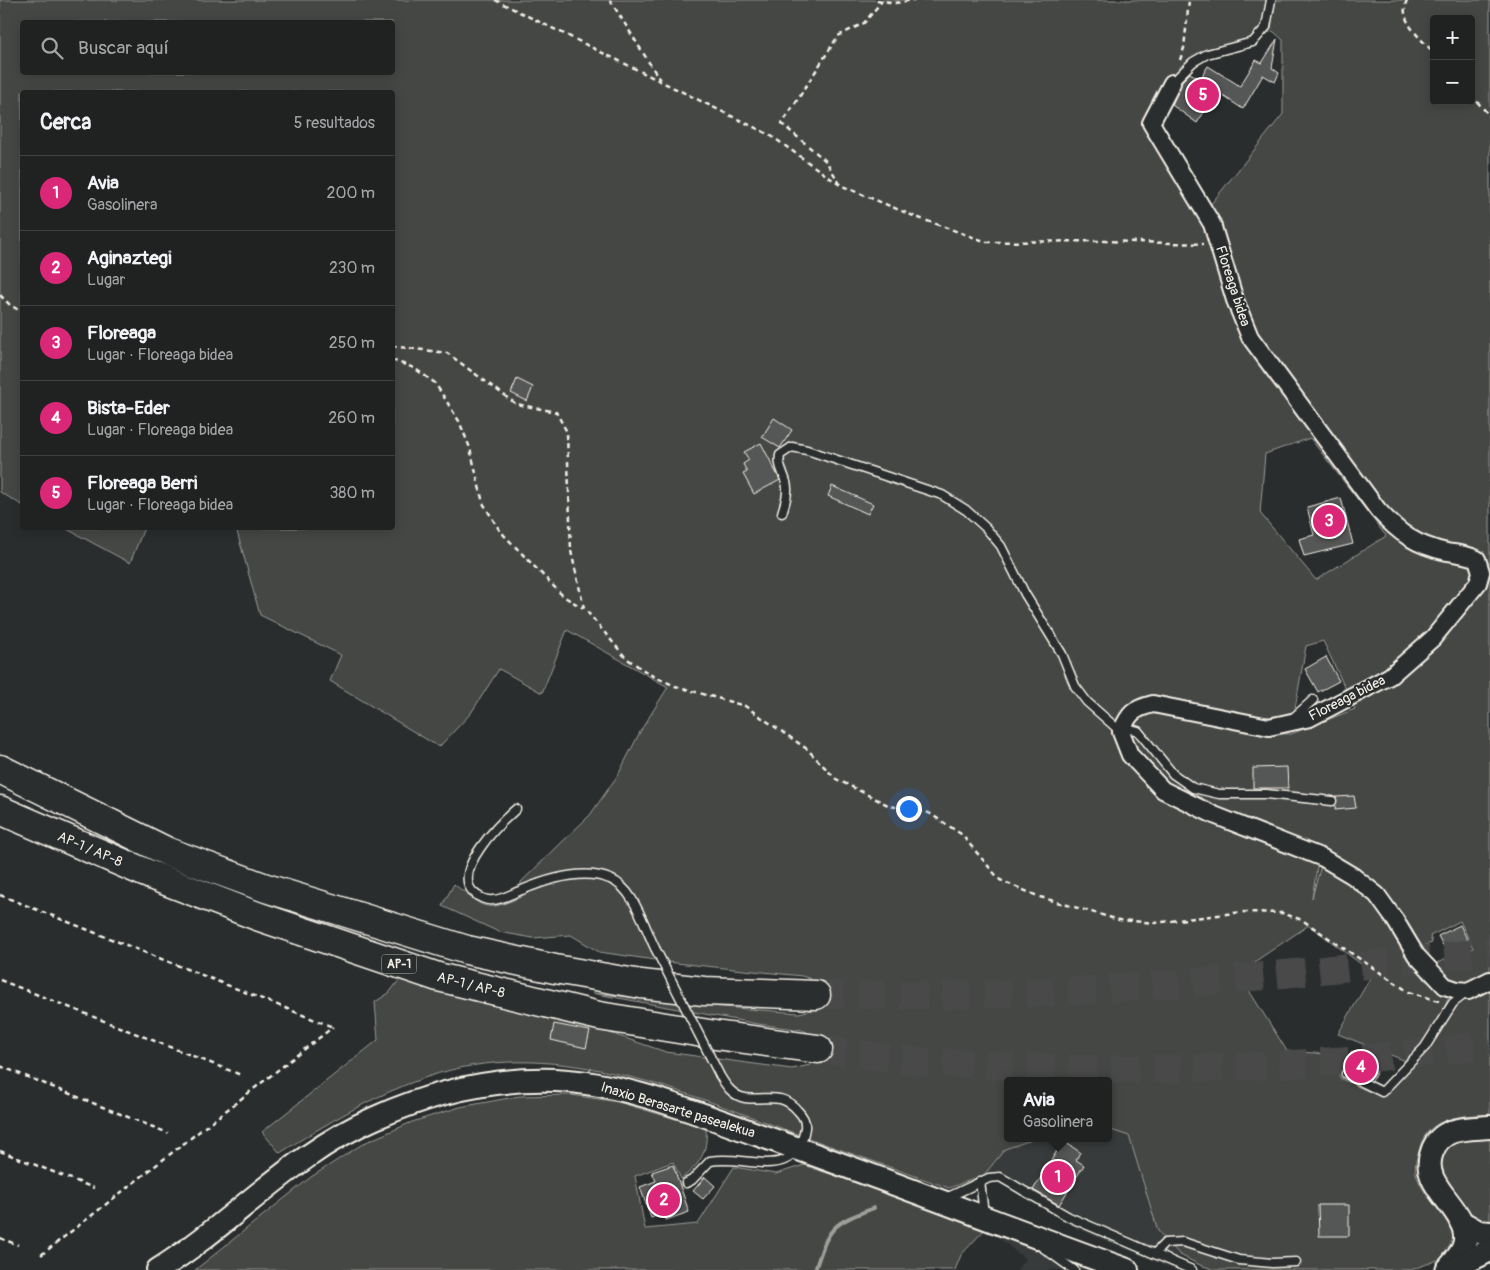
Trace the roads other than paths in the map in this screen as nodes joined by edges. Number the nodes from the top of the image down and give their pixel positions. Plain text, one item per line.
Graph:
1 (1271, 0) edge
2 (1172, 83) joint
3 (782, 513) dead end
4 (1313, 700) dead end
5 (1289, 724) junction
6 (1121, 732) junction
7 (0, 769) edge
8 (1332, 801) dead end
9 (516, 808) dead end
10 (0, 810) edge
11 (0, 824) edge
12 (356, 949) junction
13 (1490, 980) edge
14 (1468, 991) junction
15 (816, 995) tunnel mouth
16 (818, 1049) tunnel mouth
17 (1346, 1074) dead end
18 (1490, 1127) edge
19 (798, 1148) junction
20 (980, 1181) junction
21 (686, 1183) dead end
22 (940, 1201) junction
23 (985, 1217) junction
24 (1461, 1222) junction
25 (1019, 1229) junction
26 (1489, 1247) edge
27 (1154, 1253) junction
28 (1296, 1262) dead end
29 (158, 1270) edge
30 (1074, 1270) edge
31 (1128, 1270) edge
32 (1192, 1270) edge
33 (1449, 1270) edge

1 - 2 lane
2 - 5 street, Floreaga bidea
3 - 6 lane
4 - 5 lane
5 - 6 street, Floreaga bidea
6 - 8 lane
6 - 14 street
7 - 15 highway, AP-1
9 - 19 lane, bridge
10 - 12 highway, AP-1 / AP-8 / AP-1
11 - 12 highway
12 - 16 highway, AP-1 / AP-8 / AP-1
13 - 14 street
14 - 17 lane
18 - 24 main road
19 - 21 lane
19 - 22 main road, Inaxio Berasarte pasealekua
19 - 29 main road, Inaxio Berasarte pasealekua
20 - 22 lane
20 - 23 lane
20 - 27 lane
22 - 23 main road, Inaxio Berasarte pasealekua
23 - 25 main road, Inaxio Berasarte pasealekua
24 - 26 main road
24 - 33 main road
25 - 30 lane
25 - 31 main road, Inaxio Berasarte pasealekua
26 - 33 main road
27 - 28 lane
27 - 32 lane

